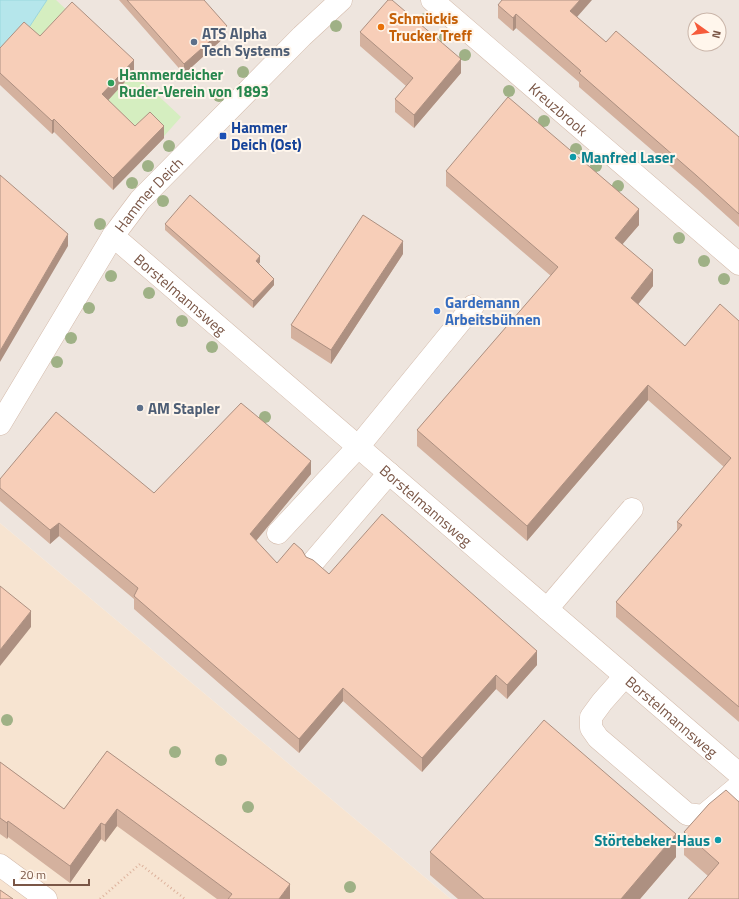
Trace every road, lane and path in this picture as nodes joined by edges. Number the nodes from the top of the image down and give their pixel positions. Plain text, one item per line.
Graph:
1 (341, 0) edge
2 (432, 0) edge
3 (113, 236) junction
4 (739, 264) edge
5 (473, 306) dead end
6 (0, 424) edge
7 (358, 447) junction
8 (389, 473) junction
9 (632, 509) dead end
10 (278, 532) dead end
11 (314, 561) edge
12 (547, 609) junction
13 (625, 676) junction
14 (739, 774) edge
15 (739, 786) edge
16 (0, 865) edge
17 (46, 899) edge
18 (100, 899) edge
19 (185, 899) edge

1 - 3 street, Hammer Deich
2 - 4 street, Kreuzbrook
3 - 6 street, Hammer Deich
3 - 7 street, Borstelmannsweg
5 - 7 street
7 - 8 street, Borstelmannsweg
7 - 10 street
8 - 11 street
8 - 12 street, Borstelmannsweg
9 - 12 street
12 - 13 street, Borstelmannsweg
13 - 14 street, Borstelmannsweg
13 - 15 street
16 - 17 street
18 - 19 path

